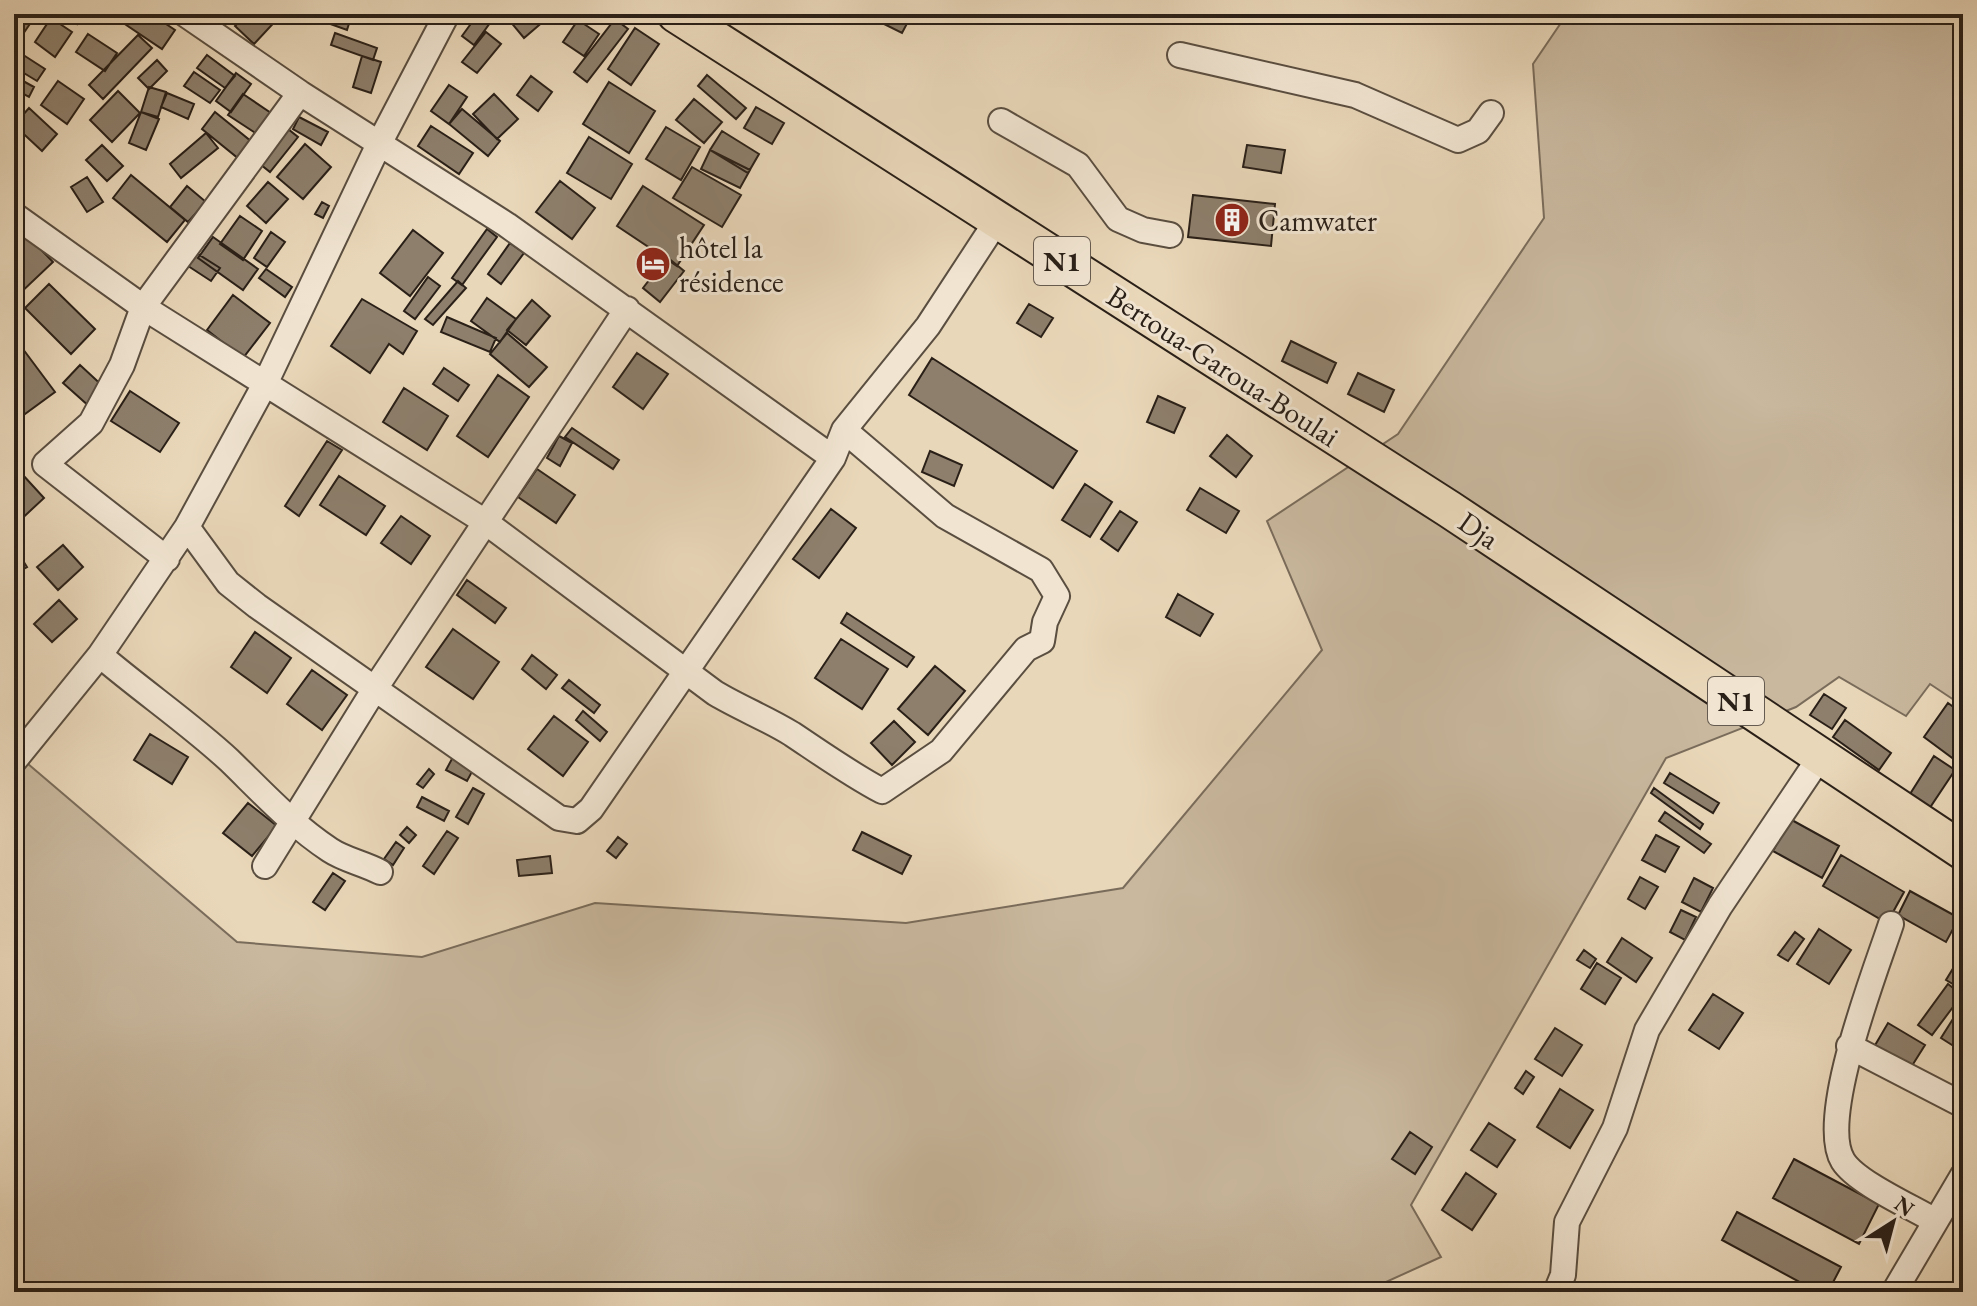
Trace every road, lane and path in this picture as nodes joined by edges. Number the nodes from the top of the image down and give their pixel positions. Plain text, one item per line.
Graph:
1 (185, 14) edge
2 (447, 14) edge
3 (676, 14) edge
4 (1180, 55) dead end
5 (300, 93) junction
6 (1491, 113) dead end
7 (1001, 121) dead end
8 (379, 144) junction
9 (14, 215) edge
10 (998, 219) junction
11 (1170, 235) dead end
12 (143, 307) junction
13 (627, 309) junction
14 (265, 384) junction
15 (844, 430) junction
16 (833, 458) junction
17 (1449, 509) joint
18 (484, 521) junction
19 (187, 527) junction
20 (167, 559) junction
21 (100, 655) junction
22 (684, 669) junction
23 (374, 690) junction
24 (1820, 757) junction
25 (14, 761) edge
26 (293, 820) junction
27 (1963, 851) edge
28 (265, 866) dead end
29 (380, 872) dead end
30 (1891, 924) dead end
31 (1849, 1046) junction
32 (1963, 1105) edge
33 (1963, 1175) edge
34 (1935, 1221) junction
35 (1556, 1292) edge
36 (1894, 1292) edge

1 - 5 street
2 - 8 street
3 - 10 highway, Bertoua-Garoua-Boulai / N1
4 - 6 street
5 - 8 street
5 - 12 street
7 - 11 street
8 - 13 street
8 - 14 street
9 - 12 street
10 - 15 street
10 - 17 highway, Bertoua-Garoua-Boulai / N1
12 - 14 street
12 - 20 street
13 - 16 street
13 - 18 street
14 - 18 street
14 - 19 street
15 - 16 street
15 - 22 street
16 - 22 street
17 - 24 highway, Dja / N1
18 - 22 street
18 - 23 street
19 - 20 street
19 - 23 street
20 - 21 street
21 - 25 street
21 - 26 street
22 - 23 street
23 - 26 street
24 - 27 highway, N1
24 - 35 street
26 - 28 street
26 - 29 street
30 - 31 street
31 - 32 street
31 - 34 street
33 - 34 street
34 - 36 street

